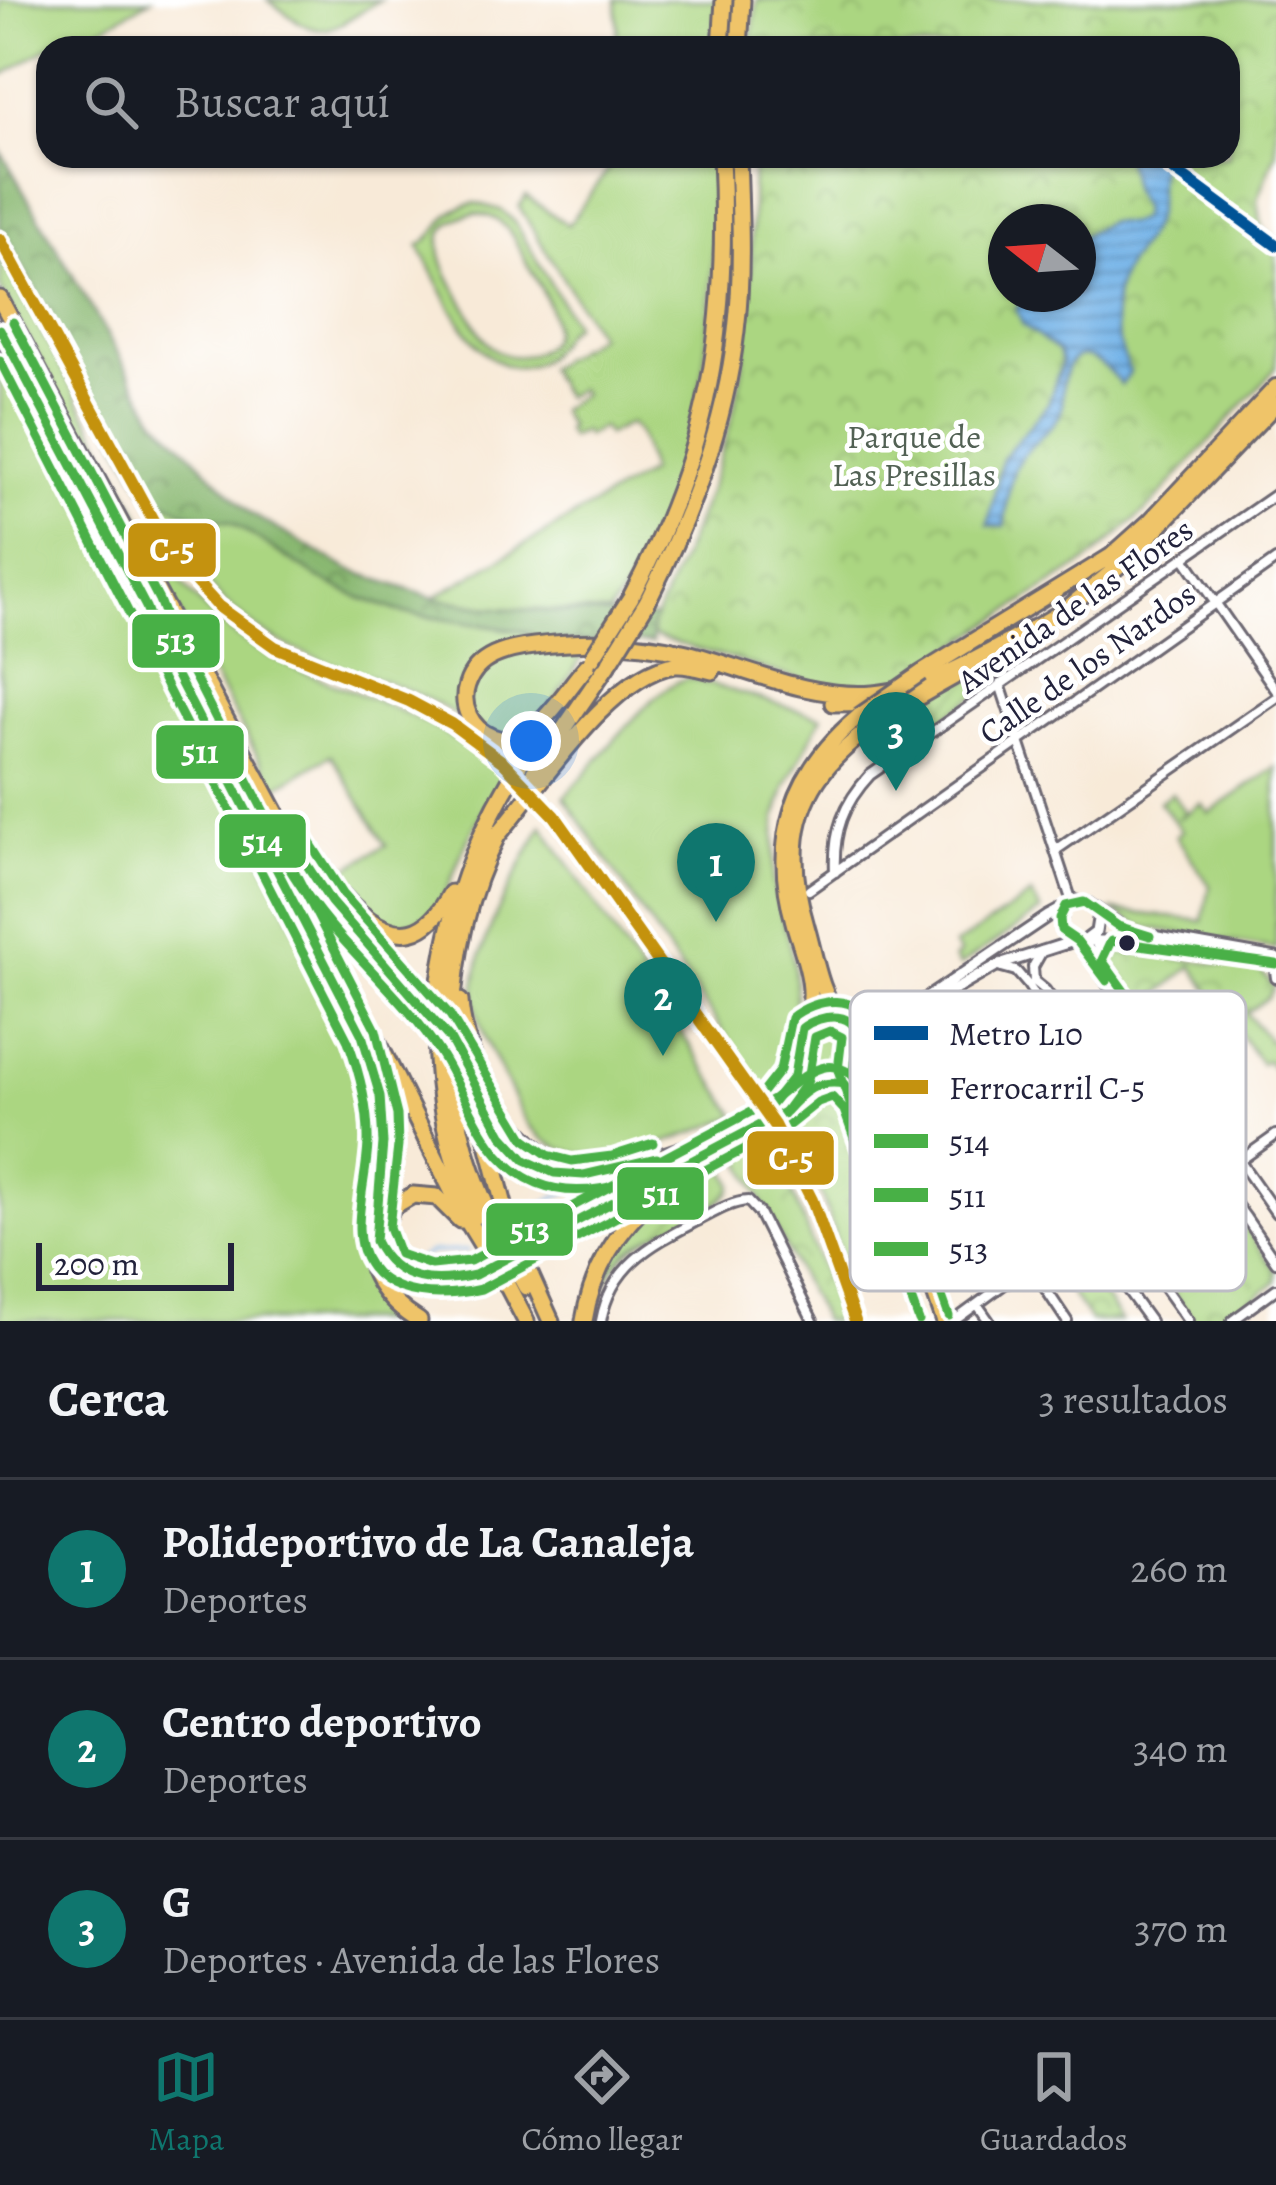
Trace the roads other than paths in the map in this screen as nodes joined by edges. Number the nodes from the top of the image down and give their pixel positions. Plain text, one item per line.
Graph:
1 (724, 0) edge
2 (743, 0) edge
3 (722, 36) edge
4 (740, 36) edge
5 (722, 168) edge
6 (738, 168) edge
7 (0, 299) edge
8 (0, 329) edge
9 (1276, 387) edge
10 (1276, 404) edge
11 (1276, 494) edge
12 (1185, 559) junction
13 (1276, 560) edge
14 (639, 600) junction
15 (1215, 604) junction
16 (146, 608) junction
17 (1032, 629) junction
18 (589, 662) junction
19 (1000, 684) junction
20 (931, 690) junction
21 (1276, 694) edge
22 (546, 739) junction
23 (1017, 740) junction
24 (255, 774) junction
25 (487, 831) junction
26 (1056, 850) junction
27 (835, 872) junction
28 (808, 890) dead end
29 (1068, 905) junction
30 (1099, 914) junction
31 (1085, 939) junction
32 (1111, 941) junction
33 (459, 945) junction
34 (1042, 951) junction
35 (1102, 960) junction
36 (1275, 961) edge
37 (996, 966) junction
38 (1276, 978) edge
39 (937, 991) edge
40 (953, 991) edge
41 (1036, 991) joint
42 (1114, 991) edge
43 (1125, 991) edge
44 (844, 1019) junction
45 (850, 1020) edge
46 (806, 1023) junction
47 (443, 1028) junction
48 (850, 1028) edge
49 (362, 1035) junction
50 (454, 1055) junction
51 (801, 1056) junction
52 (850, 1059) edge
53 (831, 1072) junction
54 (850, 1084) edge
55 (850, 1092) edge
56 (774, 1116) junction
57 (750, 1117) junction
58 (1274, 1140) edge
59 (1246, 1156) edge
60 (1246, 1169) edge
61 (615, 1171) junction
62 (379, 1185) junction
63 (413, 1195) junction
64 (608, 1202) junction
65 (1276, 1213) edge
66 (1246, 1219) edge
67 (478, 1241) junction
68 (1276, 1262) edge
69 (392, 1264) junction
70 (507, 1286) junction
71 (1276, 1289) edge
72 (928, 1291) edge
73 (996, 1291) edge
74 (1047, 1291) edge
75 (1128, 1291) edge
76 (1166, 1291) edge
77 (977, 1304) junction
78 (419, 1321) edge
79 (526, 1321) edge
80 (548, 1321) edge
81 (584, 1321) edge
82 (601, 1321) edge
83 (813, 1321) edge
84 (939, 1321) edge
85 (954, 1321) edge
86 (989, 1321) edge
87 (1067, 1321) edge
88 (1150, 1321) edge
89 (1188, 1321) edge
90 (1232, 1321) edge

1 - 3 highway
2 - 4 highway
5 - 14 highway
6 - 14 highway
7 - 24 highway
8 - 16 highway
9 - 46 highway, bridge
10 - 17 highway
11 - 12 street, Avenida de las Flores
12 - 15 street
12 - 19 street, Avenida de las Flores
13 - 15 street, Calle de los Nardos
14 - 18 highway, bridge
14 - 22 highway, bridge
15 - 21 street
15 - 23 street, Calle de los Nardos
16 - 49 highway
16 - 67 highway
17 - 18 highway
17 - 20 highway
18 - 22 highway
19 - 23 street
19 - 27 street, Avenida de las Flores
20 - 25 highway
20 - 44 highway
21 - 26 street
22 - 25 highway
23 - 26 street
23 - 27 street, Calle de los Nardos
24 - 25 highway
24 - 50 highway
25 - 33 highway
25 - 47 highway, bridge
26 - 29 street
27 - 28 street, Calle de los Nardos
29 - 30 street
29 - 31 street
29 - 39 street
30 - 31 street
30 - 36 street
31 - 32 street
31 - 34 street
31 - 35 street
31 - 42 street
32 - 35 street
32 - 36 street
33 - 47 highway
33 - 61 highway
34 - 37 street
34 - 41 street
35 - 43 street
36 - 38 street
37 - 40 street
37 - 41 street
44 - 45 street
44 - 46 main road
44 - 48 main road
46 - 51 main road
47 - 50 highway, bridge
47 - 70 highway
49 - 62 highway
49 - 78 highway
50 - 61 highway
50 - 80 highway
50 - 80 highway
51 - 53 main road
51 - 57 highway
52 - 53 main road
53 - 54 main road
53 - 56 highway
55 - 56 main road
56 - 64 highway
56 - 81 highway
57 - 61 highway
57 - 64 highway
58 - 59 street
60 - 65 street
62 - 63 highway
62 - 69 highway
63 - 67 highway
63 - 69 highway
64 - 69 highway, bridge
66 - 68 street
67 - 70 highway
70 - 79 highway
71 - 90 street
72 - 84 main road
73 - 77 street
74 - 87 street
75 - 88 street
76 - 89 street
77 - 85 street
77 - 86 street
82 - 83 street

